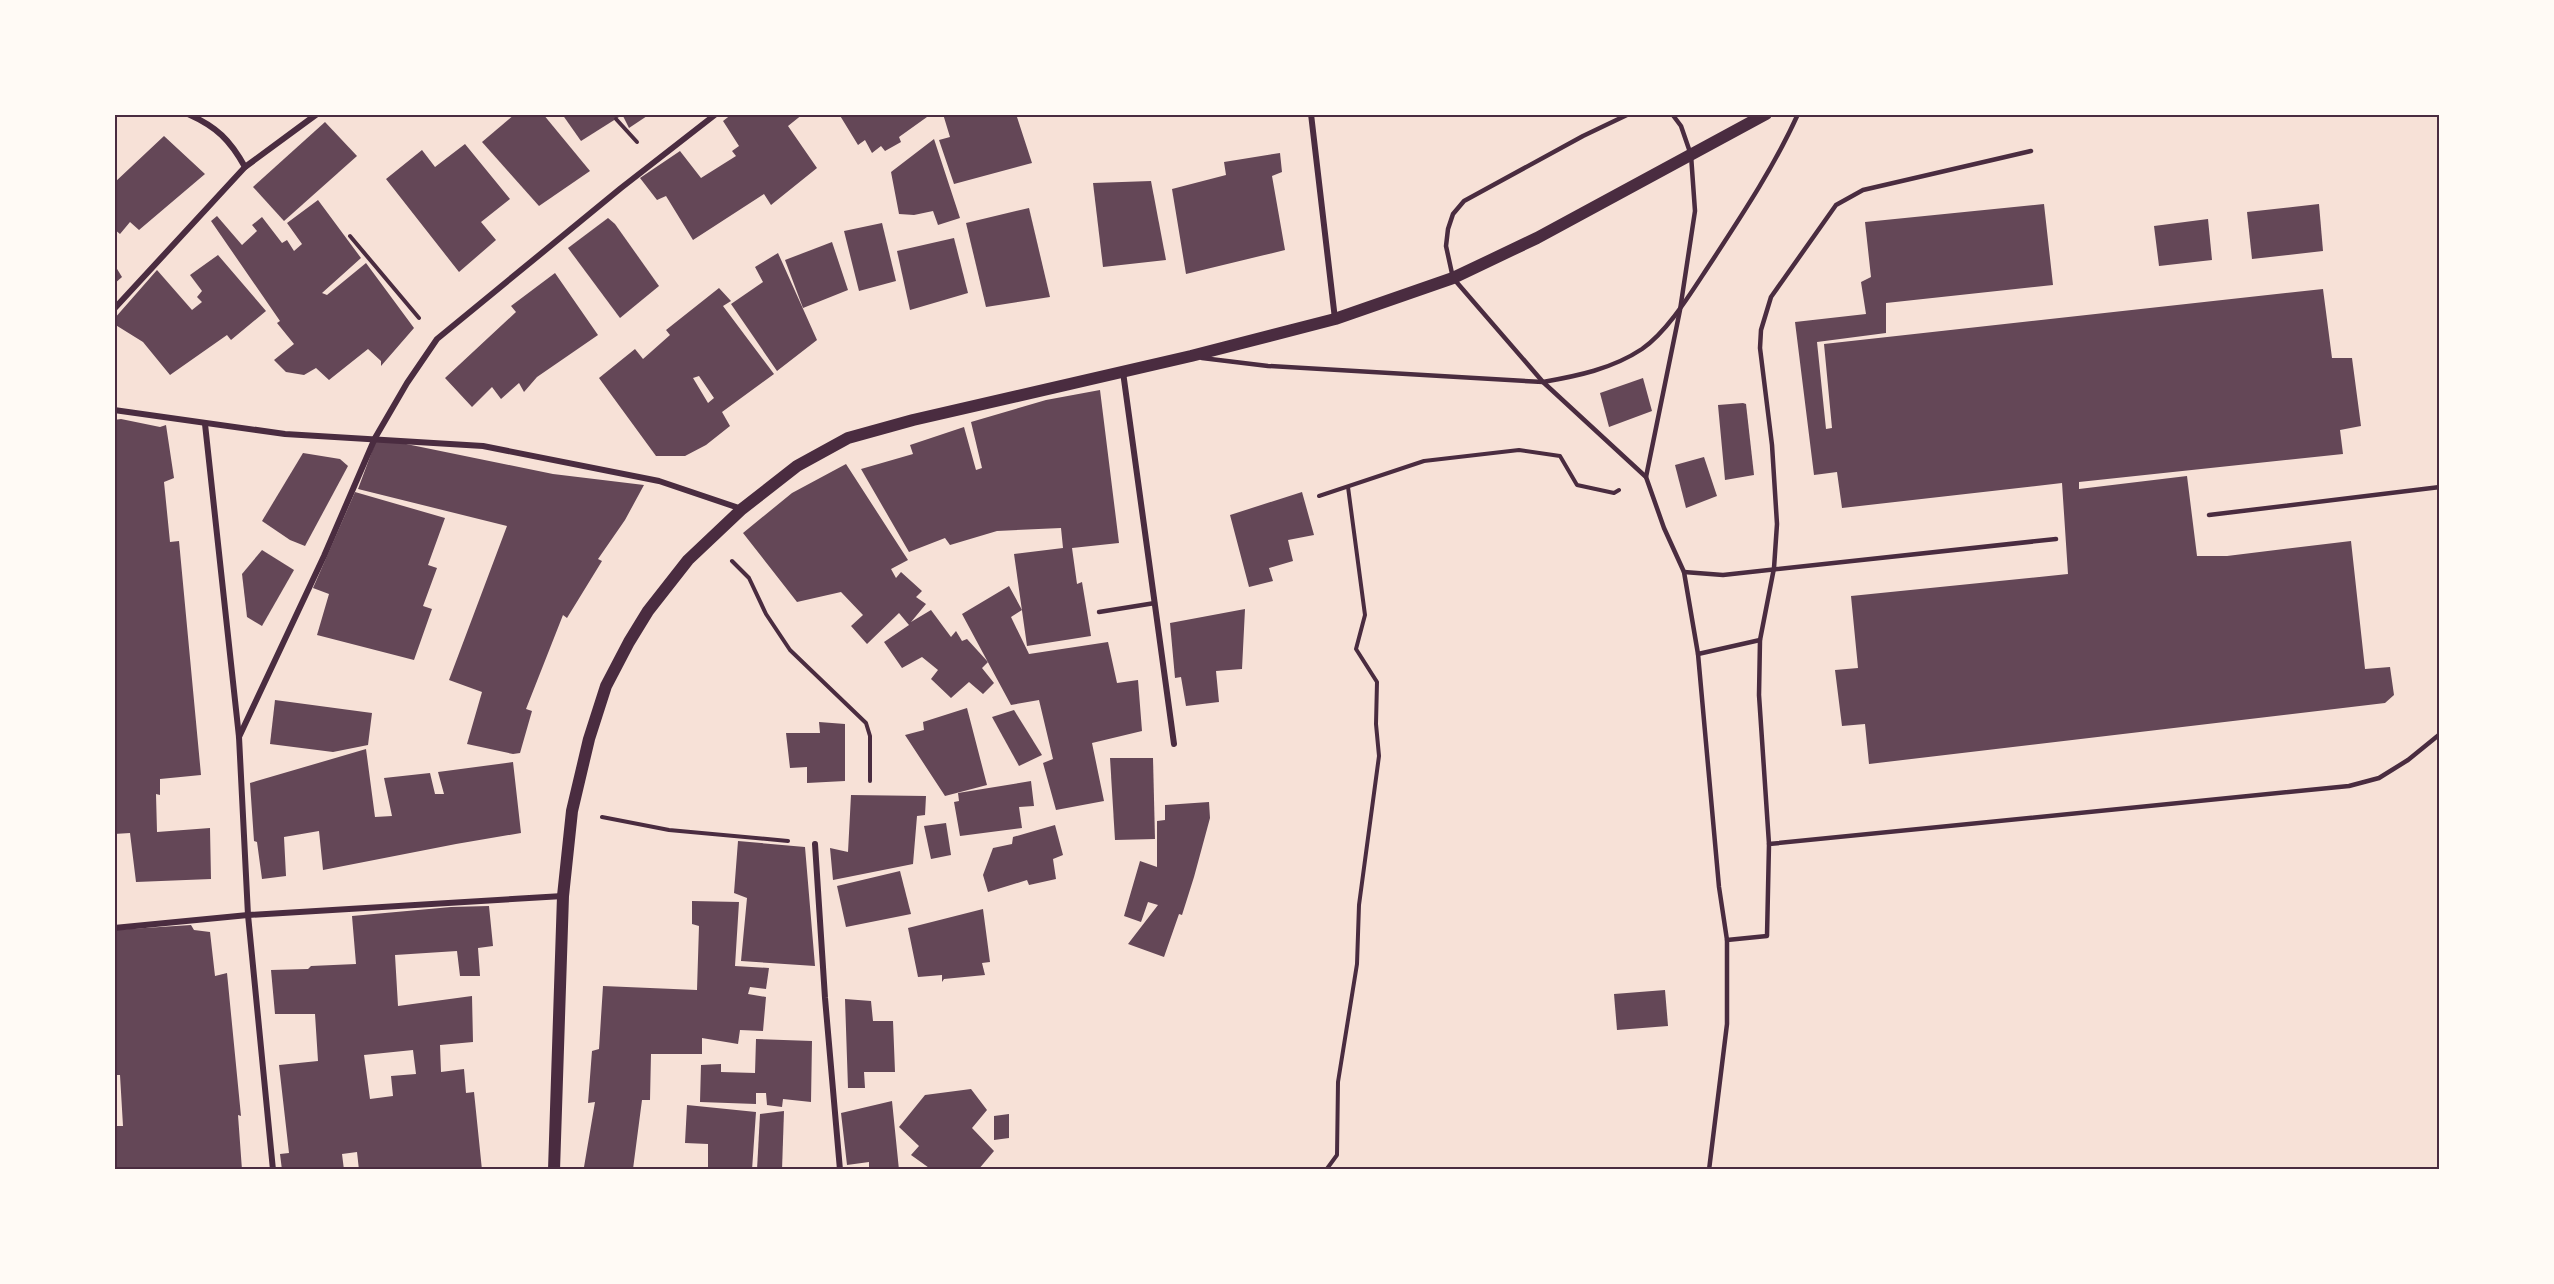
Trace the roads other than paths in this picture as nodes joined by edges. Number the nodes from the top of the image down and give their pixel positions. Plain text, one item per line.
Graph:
1 (188, 114) edge
2 (317, 114) edge
3 (716, 114) edge
4 (1311, 114) edge
5 (1629, 114) edge
6 (1672, 114) edge
7 (1766, 114) edge
8 (1798, 114) edge
9 (2031, 151) dead end
10 (1691, 155) junction
11 (245, 167) junction
12 (1453, 278) junction
13 (114, 309) edge
14 (1680, 310) junction
15 (1335, 319) junction
16 (1191, 356) junction
17 (1123, 372) junction
18 (1543, 382) junction
19 (114, 411) edge
20 (205, 424) junction
21 (375, 438) junction
22 (1647, 477) junction
23 (2440, 487) edge
24 (742, 508) junction
25 (2209, 515) dead end
26 (2056, 540) dead end
27 (1774, 568) junction
28 (1684, 572) junction
29 (1155, 603) junction
30 (1099, 612) dead end
31 (1760, 640) junction
32 (1698, 654) junction
33 (2440, 734) edge
34 (239, 737) junction
35 (1174, 744) dead end
36 (815, 844) road end
37 (1769, 844) junction
38 (563, 896) junction
39 (248, 915) junction
40 (114, 928) edge
41 (1727, 940) junction
42 (554, 1168) edge
43 (273, 1170) edge
44 (840, 1170) edge
45 (1709, 1170) edge

1 - 11 street
2 - 11 street
3 - 21 street
4 - 15 street
5 - 12 lane
6 - 10 lane
7 - 10 main road
8 - 14 lane
9 - 27 lane
10 - 12 main road
10 - 14 lane
11 - 13 street
12 - 15 main road
12 - 18 lane
14 - 18 lane
14 - 22 lane
15 - 16 main road
16 - 17 main road
16 - 18 lane
17 - 24 main road
17 - 29 street
18 - 22 lane
19 - 20 street
20 - 21 street
20 - 34 street
21 - 24 street
21 - 34 street
22 - 28 lane
23 - 25 lane
24 - 38 main road
26 - 27 lane
27 - 28 lane
27 - 31 lane
28 - 32 lane
29 - 30 lane
29 - 35 street
31 - 32 lane
31 - 37 lane
32 - 41 lane
33 - 37 lane
34 - 39 street
36 - 44 street
37 - 41 lane
38 - 39 street
38 - 42 main road
39 - 40 street
39 - 43 street
41 - 45 lane

